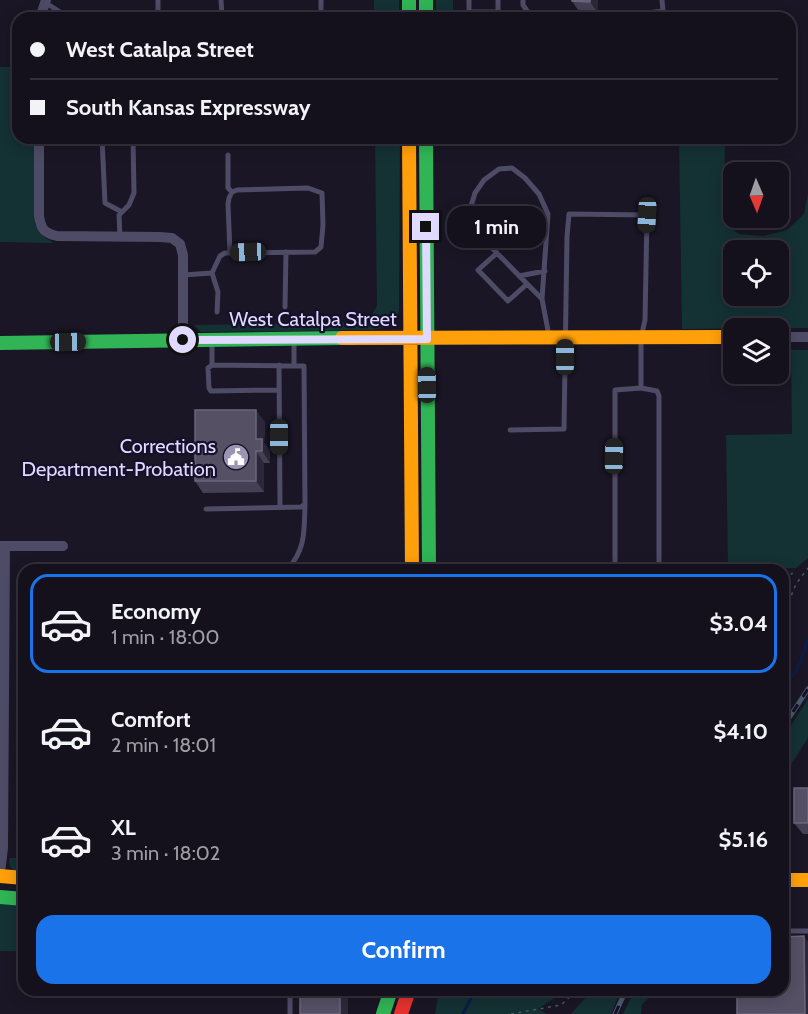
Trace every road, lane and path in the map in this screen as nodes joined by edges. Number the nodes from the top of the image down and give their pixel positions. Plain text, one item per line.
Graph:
1 (469, 0) edge
2 (498, 0) edge
3 (662, 0) edge
4 (45, 1) edge
5 (61, 12) edge
6 (655, 12) edge
7 (39, 144) edge
8 (102, 144) edge
9 (133, 144) edge
10 (409, 144) edge
11 (426, 144) edge
12 (228, 155) dead end
13 (232, 192) junction
14 (122, 212) junction
15 (120, 237) junction
16 (286, 252) junction
17 (230, 253) junction
18 (497, 253) junction
19 (545, 270) junction
20 (212, 273) junction
21 (183, 275) junction
22 (519, 276) junction
23 (527, 284) junction
24 (542, 299) junction
25 (285, 307) dead end
26 (217, 312) dead end
27 (723, 337) edge
28 (789, 337) edge
29 (808, 337) edge
30 (294, 338) junction
31 (549, 338) junction
32 (565, 338) junction
33 (641, 338) junction
34 (212, 339) junction
35 (410, 339) junction
36 (427, 339) junction
37 (183, 340) junction
38 (0, 343) edge
39 (279, 364) junction
40 (294, 364) junction
41 (212, 365) junction
42 (641, 388) junction
43 (279, 390) junction
44 (510, 430) dead end
45 (305, 504) junction
46 (280, 507) junction
47 (206, 509) dead end
48 (2, 546) edge
49 (63, 546) dead end
50 (292, 564) edge
51 (412, 564) edge
52 (429, 564) edge
53 (615, 564) edge
54 (659, 564) edge
55 (793, 568) dead end
56 (808, 568) edge
57 (789, 574) edge
58 (789, 602) edge
59 (0, 875) edge
60 (18, 877) edge
61 (789, 880) edge
62 (808, 880) edge
63 (0, 897) edge
64 (18, 898) edge
65 (789, 931) edge
66 (808, 931) edge
67 (290, 996) edge
68 (388, 996) edge
69 (407, 996) edge
70 (571, 996) edge
71 (290, 1014) edge
72 (383, 1014) edge
73 (401, 1014) edge
74 (511, 1014) edge

1 - 2 lane
3 - 6 lane
4 - 5 lane
7 - 15 street
8 - 14 lane
9 - 14 lane
10 - 35 main road
11 - 36 main road
12 - 13 lane
13 - 16 lane
13 - 17 lane
14 - 15 lane
15 - 21 street
16 - 17 lane
16 - 25 lane
17 - 20 lane
18 - 19 lane
18 - 22 lane
18 - 23 lane
19 - 22 lane
19 - 24 lane
20 - 21 lane
20 - 26 lane
21 - 37 street
22 - 23 lane
23 - 24 lane
24 - 31 lane
27 - 33 main road, West Catalpa Street
28 - 29 street
30 - 34 main road, West Catalpa Street
30 - 35 main road, West Catalpa Street
30 - 40 lane
31 - 32 main road, West Catalpa Street
31 - 36 main road, West Catalpa Street
32 - 33 main road, West Catalpa Street
32 - 33 lane
32 - 44 lane
33 - 42 lane
34 - 37 main road, West Catalpa Street
34 - 41 lane
35 - 36 main road, West Catalpa Street
35 - 51 main road
36 - 52 main road
37 - 38 main road, West Catalpa Street
39 - 40 lane
39 - 41 lane
39 - 43 lane
40 - 45 lane
41 - 43 lane
42 - 53 lane
42 - 54 lane
43 - 46 lane
45 - 46 lane
45 - 50 lane
46 - 47 lane
48 - 49 street
48 - 59 street
55 - 57 path
56 - 58 path
59 - 60 main road
61 - 62 main road
63 - 64 main road
65 - 66 lane
67 - 71 lane
68 - 72 main road
69 - 73 main road
70 - 74 path

